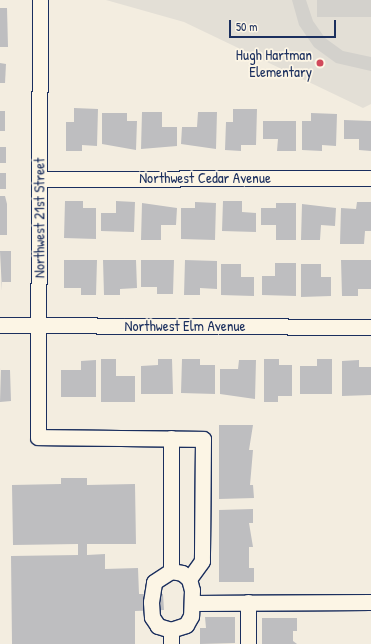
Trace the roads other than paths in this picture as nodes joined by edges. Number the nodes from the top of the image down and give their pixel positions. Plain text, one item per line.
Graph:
1 (40, 0) edge
2 (371, 178) edge
3 (39, 179) junction
4 (0, 325) edge
5 (39, 325) junction
6 (371, 327) edge
7 (171, 438) junction
8 (171, 571) junction
9 (189, 579) junction
10 (192, 602) junction
11 (248, 602) junction
12 (371, 602) edge
13 (171, 637) edge
14 (248, 644) edge

1 - 3 street, Northwest 21st Street
2 - 3 street, Northwest Cedar Avenue
3 - 5 street, Northwest 21st Street
4 - 5 street, Northwest Elm Avenue
5 - 6 street, Northwest Elm Avenue
5 - 7 street, Northwest 21st Street
7 - 8 street
7 - 9 street
8 - 9 street
8 - 13 street
9 - 10 street
10 - 11 street
10 - 13 street
11 - 12 street
11 - 14 street

